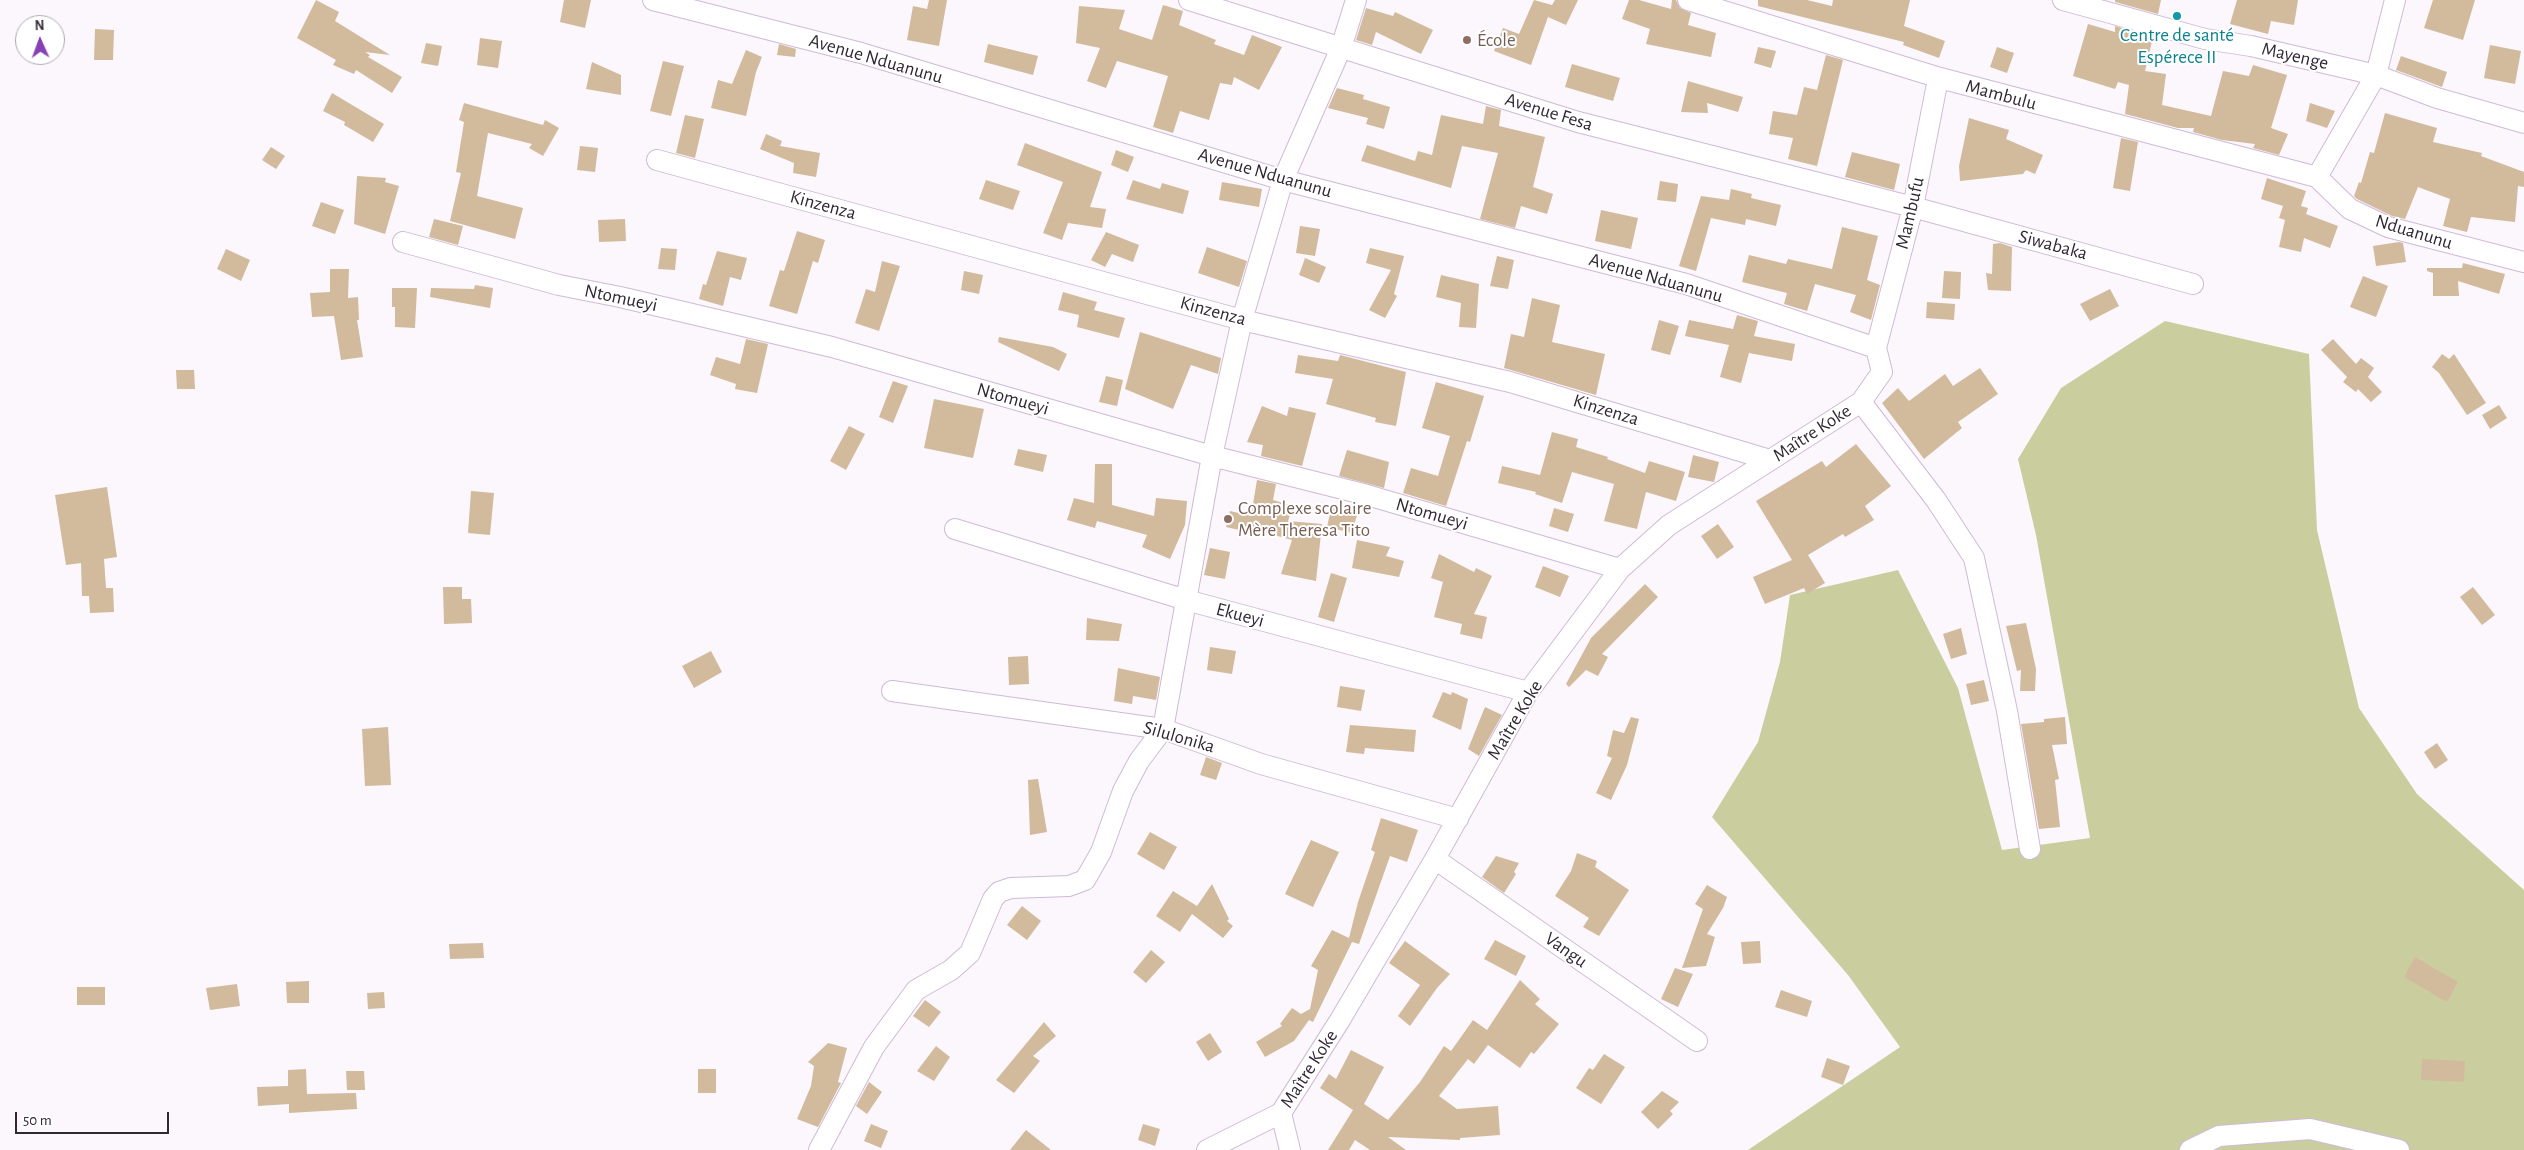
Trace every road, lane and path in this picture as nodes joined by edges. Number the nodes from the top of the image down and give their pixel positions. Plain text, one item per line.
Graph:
1 (653, 0) edge
2 (1189, 0) edge
3 (1356, 0) edge
4 (1688, 0) edge
5 (2063, 0) edge
6 (2395, 0) edge
7 (1341, 48) junction
8 (2376, 75) junction
9 (1940, 78) junction
10 (2524, 123) edge
11 (657, 160) dead end
12 (2317, 177) junction
13 (1282, 180) junction
14 (1913, 207) junction
15 (402, 242) dead end
16 (2524, 262) edge
17 (2193, 284) dead end
18 (1242, 320) junction
19 (1876, 348) junction
20 (1861, 402) junction
21 (1212, 456) junction
22 (1770, 460) junction
23 (955, 529) dead end
24 (1620, 568) junction
25 (1186, 600) junction
26 (892, 691) dead end
27 (1528, 692) junction
28 (1163, 728) junction
29 (1458, 819) junction
30 (2030, 849) dead end
31 (1434, 860) junction
32 (1698, 1041) dead end
33 (1281, 1113) junction
34 (819, 1150) edge
35 (1208, 1150) edge
36 (1290, 1150) edge
37 (2190, 1150) edge
38 (2399, 1150) edge

1 - 13 street, Avenue Nduanunu
2 - 7 street, Avenue Fesa
3 - 7 street
4 - 9 street, Mambulu
5 - 8 street, Mayenge
6 - 8 street
7 - 13 street
7 - 14 street, Avenue Fesa
8 - 10 street, Mayenge
8 - 12 street
9 - 12 street, Mambulu
9 - 14 street, Mambufu
11 - 18 street, Kinzenza
12 - 16 street, Nduanunu
13 - 18 street
13 - 19 street, Avenue Nduanunu
14 - 17 street, Siwabaka
14 - 19 street, Mambufu
15 - 21 street, Ntomueyi
18 - 21 street
18 - 22 street, Kinzenza
19 - 20 street, Maître Koke
20 - 22 street, Maître Koke
20 - 30 street
21 - 24 street, Ntomueyi
21 - 25 street
22 - 24 street, Maître Koke
23 - 25 street, Ekueyi
24 - 27 street, Maître Koke
25 - 27 street, Ekueyi
25 - 28 street
26 - 28 street, Silulonika
27 - 29 street, Maître Koke
28 - 29 street, Silulonika
28 - 34 street
29 - 31 street, Maître Koke
31 - 32 street, Vangu
31 - 33 street, Maître Koke
33 - 35 street, Maître Koke
33 - 36 street
37 - 38 street

